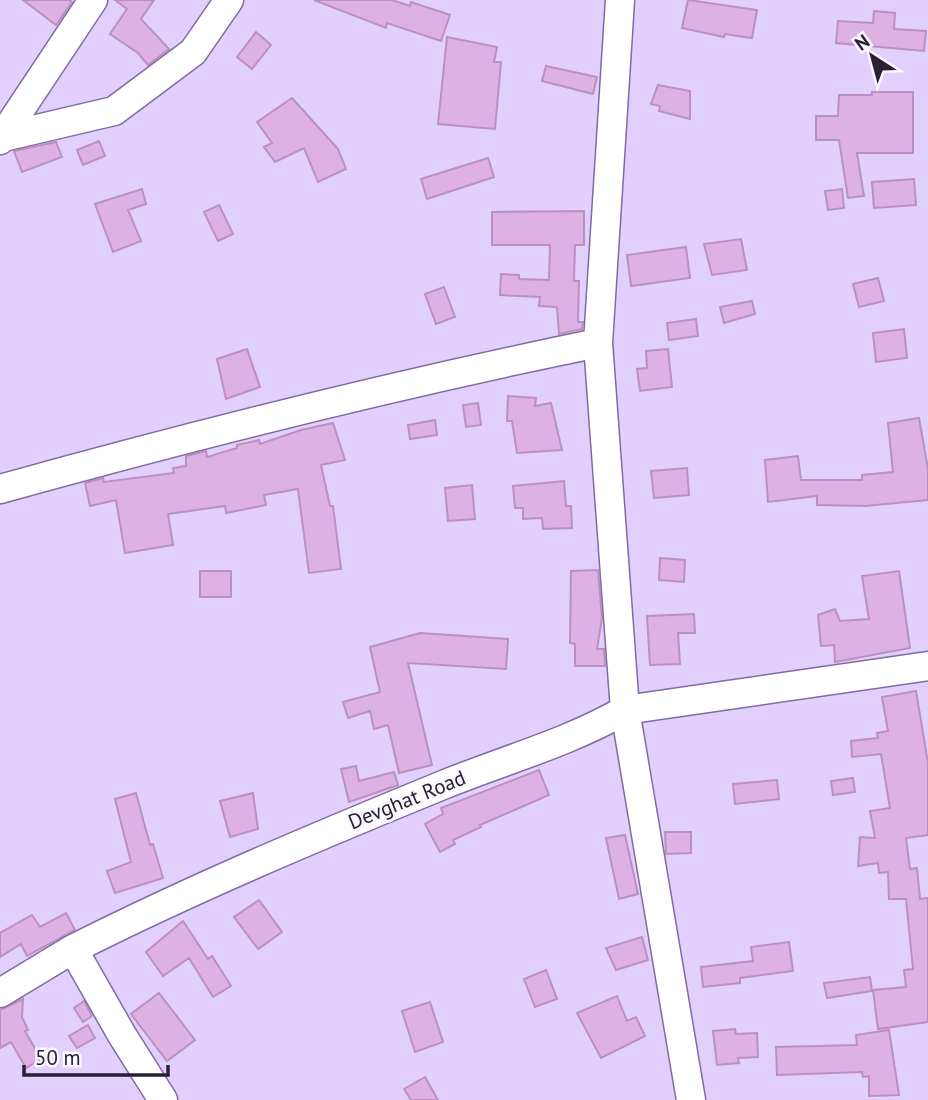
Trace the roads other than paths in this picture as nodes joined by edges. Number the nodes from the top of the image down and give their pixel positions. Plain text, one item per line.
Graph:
1 (93, 0) edge
2 (229, 0) edge
3 (620, 0) edge
4 (1, 139) edge
5 (598, 343) junction
6 (0, 489) edge
7 (928, 666) edge
8 (625, 710) junction
9 (73, 949) junction
10 (0, 993) edge
11 (163, 1100) edge
12 (691, 1100) edge

1 - 4 street
2 - 4 street
3 - 5 street
5 - 6 street
5 - 8 street
7 - 8 street, Devghat Road
8 - 9 street, Devghat Road
8 - 12 street
9 - 10 street, Devghat Road
9 - 11 street

